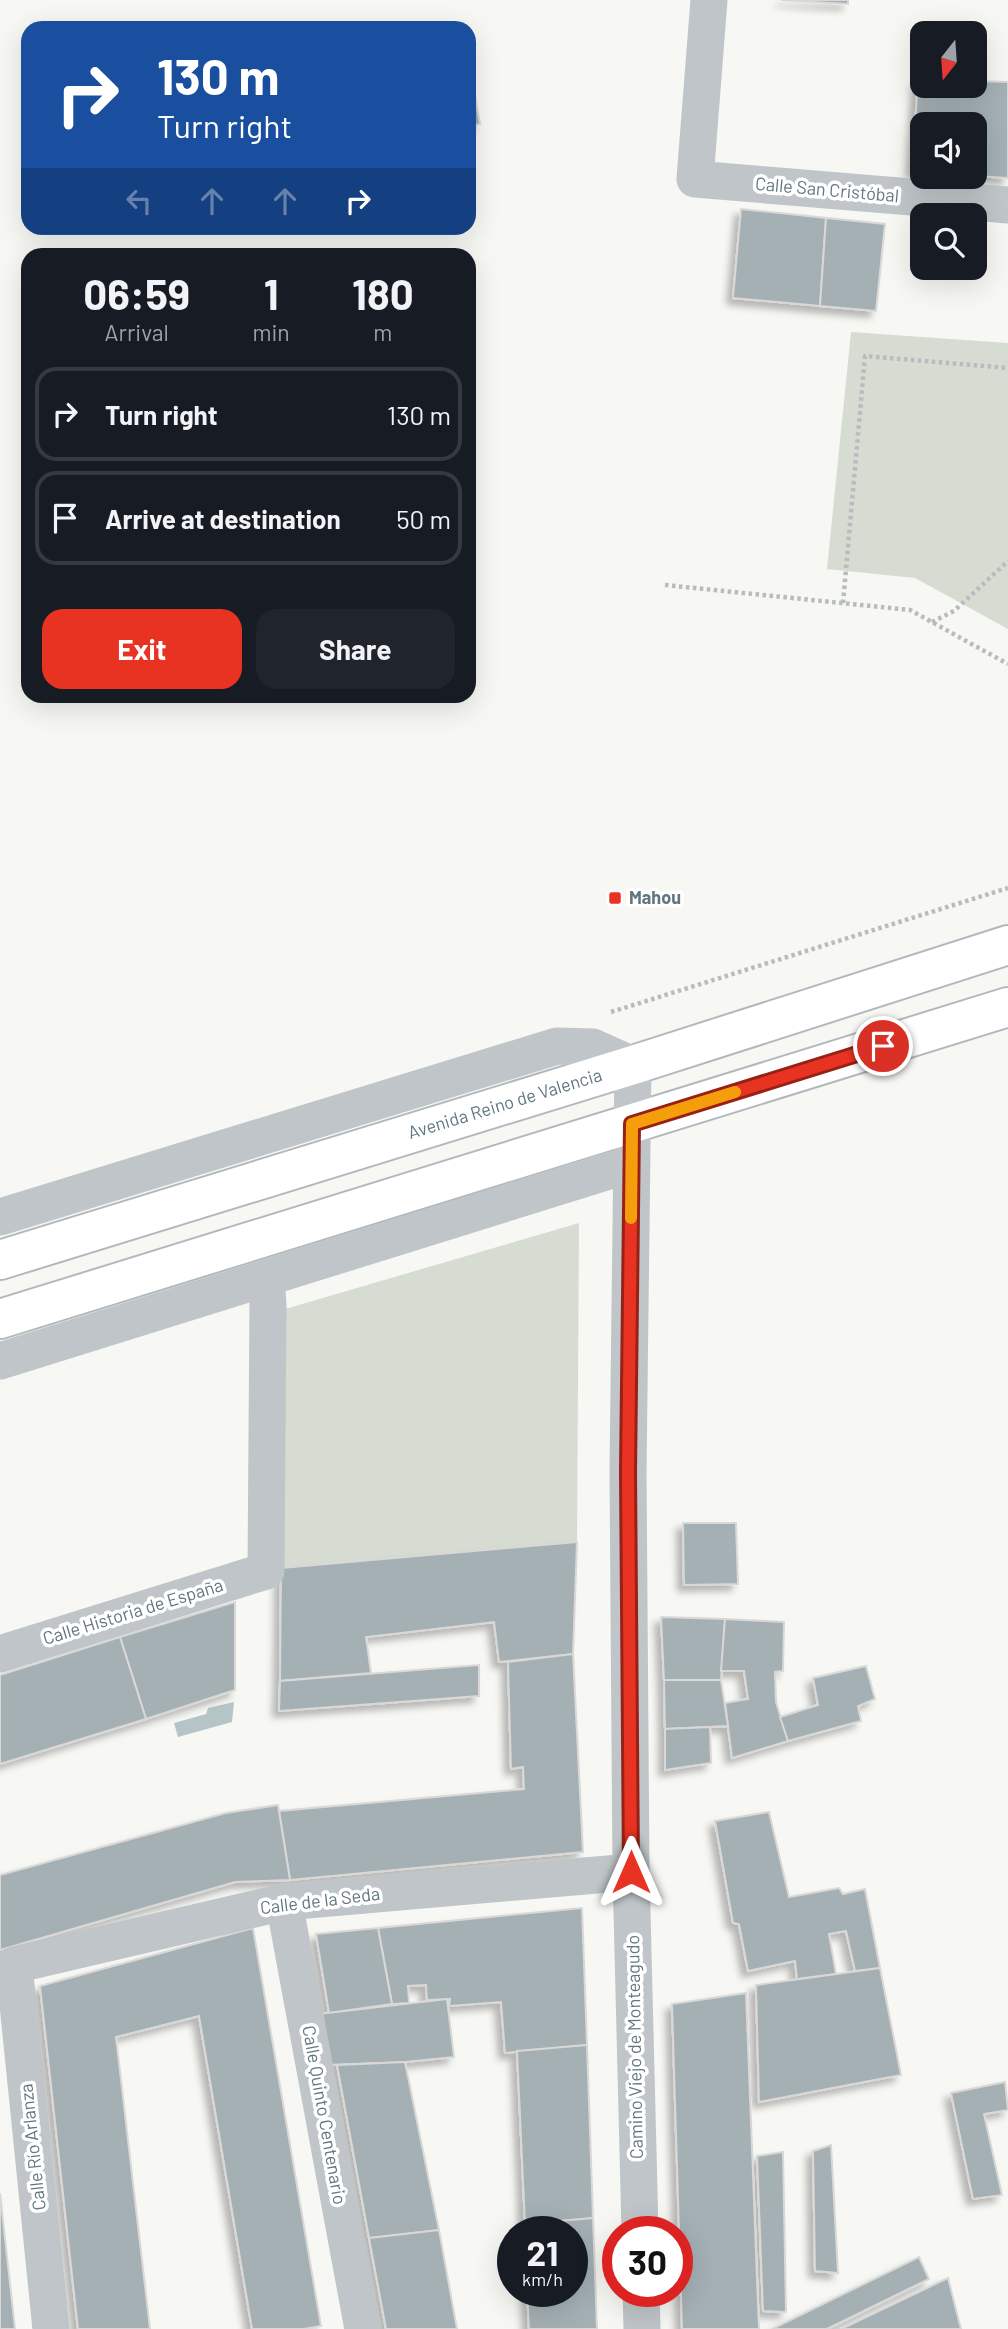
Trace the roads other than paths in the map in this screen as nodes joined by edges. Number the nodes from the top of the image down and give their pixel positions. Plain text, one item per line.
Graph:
1 (709, 0) edge
2 (1004, 205) edge
3 (1008, 945) edge
4 (1008, 1007) edge
5 (633, 1065) junction
6 (632, 1124) junction
7 (631, 1164) junction
8 (0, 1217) edge
9 (0, 1260) edge
10 (266, 1277) junction
11 (0, 1319) edge
12 (0, 1360) edge
13 (0, 1654) edge
14 (631, 1872) junction
15 (284, 1902) junction
16 (14, 1965) joint
17 (640, 2216) edge
18 (641, 2307) edge
19 (51, 2329) edge
20 (363, 2329) edge
21 (642, 2329) edge

1 - 2 street, Calle San Cristóbal
3 - 5 main road, Avenida Reino de Valencia
4 - 6 main road
5 - 6 street, Camino Viejo de Monteagudo
5 - 8 street
5 - 9 main road, Avenida Reino de Valencia
6 - 7 street, Camino Viejo de Monteagudo
6 - 11 main road
7 - 10 street
7 - 14 street, Camino Viejo de Monteagudo
10 - 12 street
10 - 13 street, Calle Historia de España
14 - 15 street, Calle de la Seda
14 - 17 street, Camino Viejo de Monteagudo
15 - 16 street, Calle de la Seda
15 - 20 street, Calle Quinto Centenario
16 - 19 street, Calle Río Arlanza
18 - 21 street

